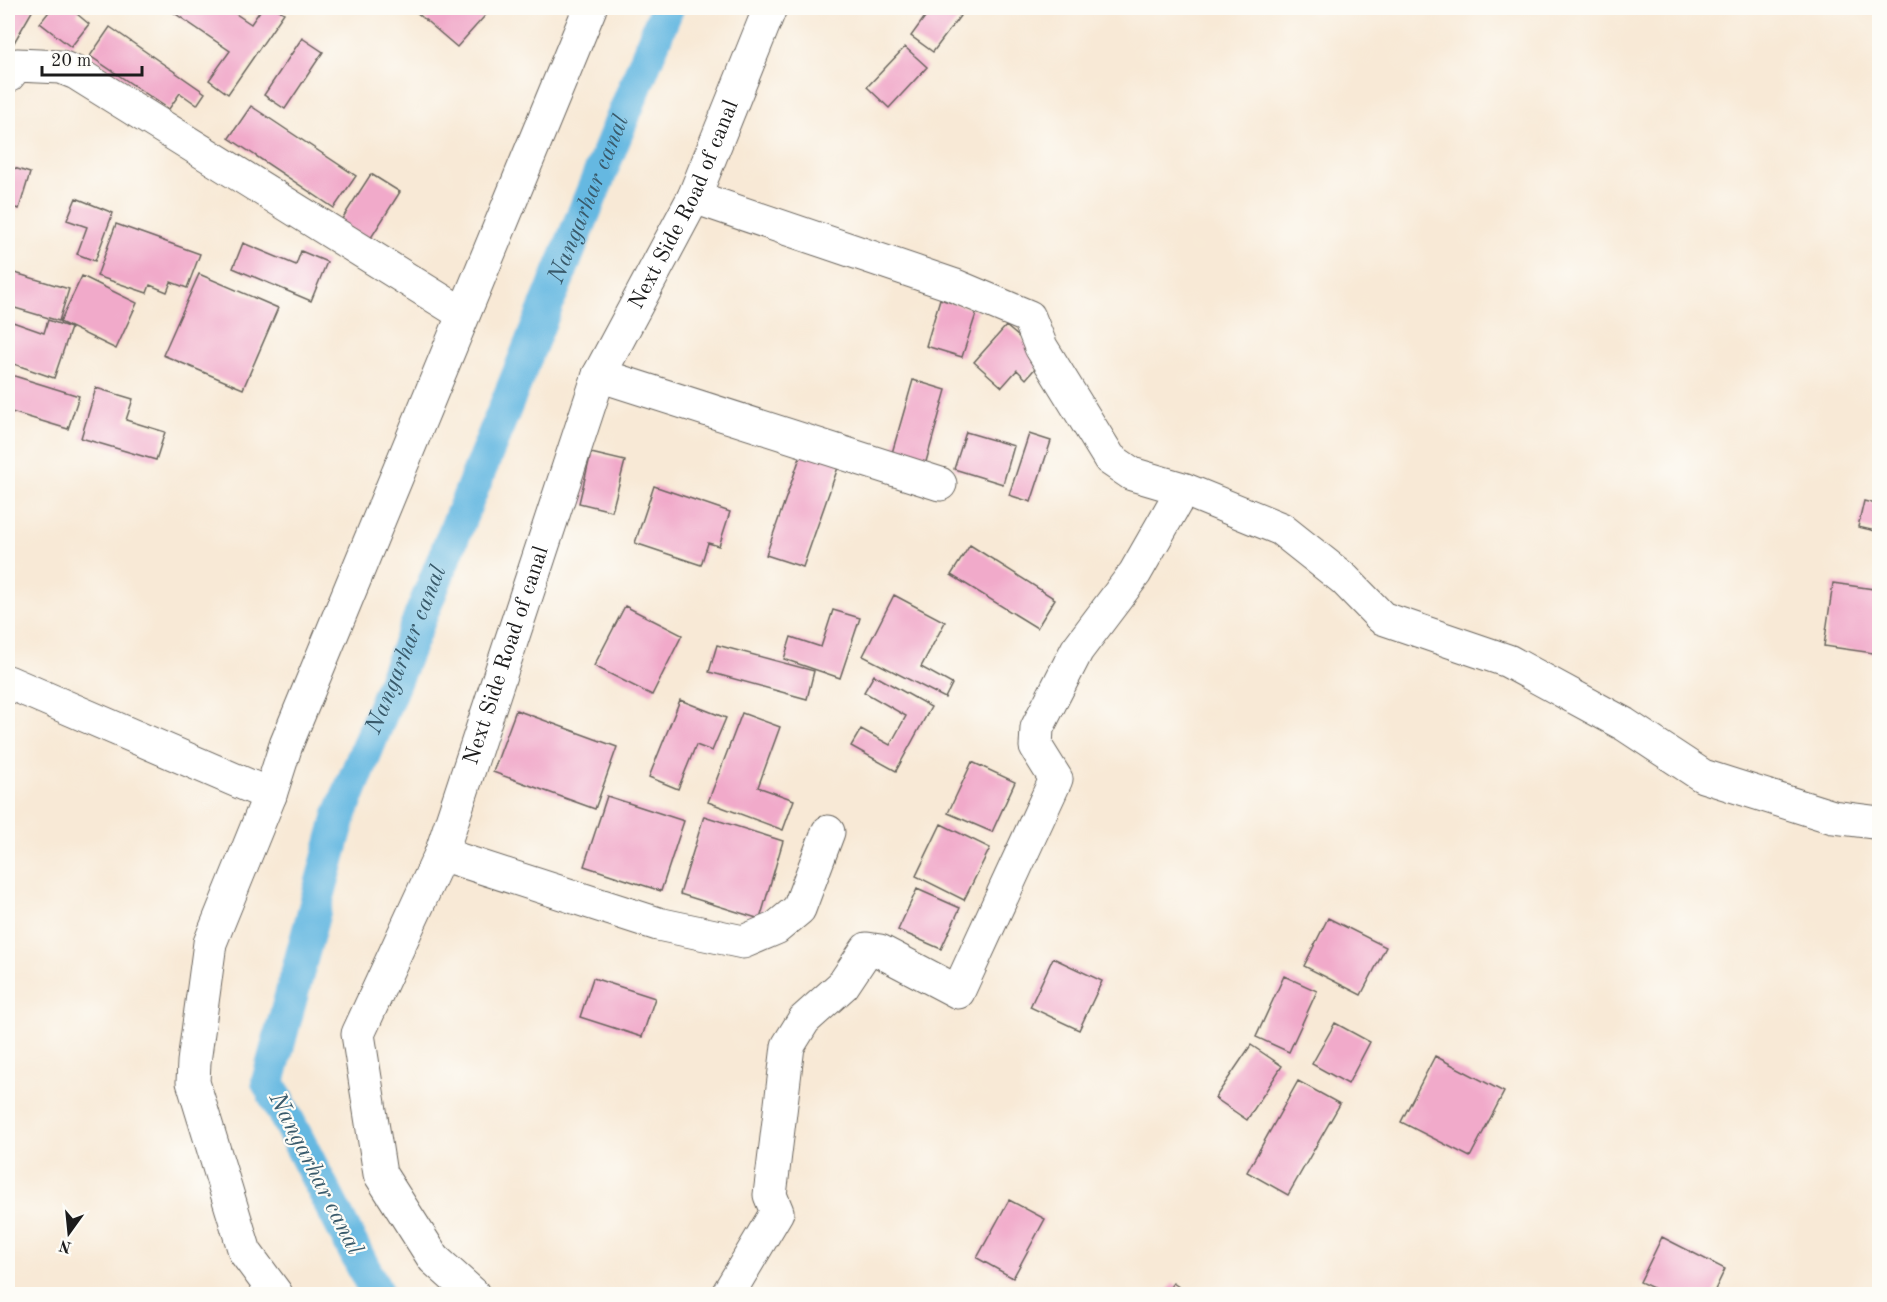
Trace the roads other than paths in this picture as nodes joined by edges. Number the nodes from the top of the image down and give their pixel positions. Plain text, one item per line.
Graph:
1 (590, 8) edge
2 (770, 8) edge
3 (8, 76) edge
4 (694, 196) junction
5 (463, 314) junction
6 (599, 375) junction
7 (940, 484) dead end
8 (1183, 489) junction
9 (8, 682) edge
10 (270, 795) junction
11 (1880, 824) edge
12 (828, 832) dead end
13 (441, 854) junction
14 (276, 1294) edge
15 (473, 1294) edge
16 (728, 1294) edge

1 - 5 street
2 - 4 street, Next Side Road of canal
3 - 5 street
4 - 6 street, Next Side Road of canal
4 - 8 street
5 - 10 street
6 - 7 street
6 - 13 street, Next Side Road of canal
8 - 11 street
8 - 16 street
9 - 10 street
10 - 14 street
12 - 13 street
13 - 15 street, Next Side Road of canal

